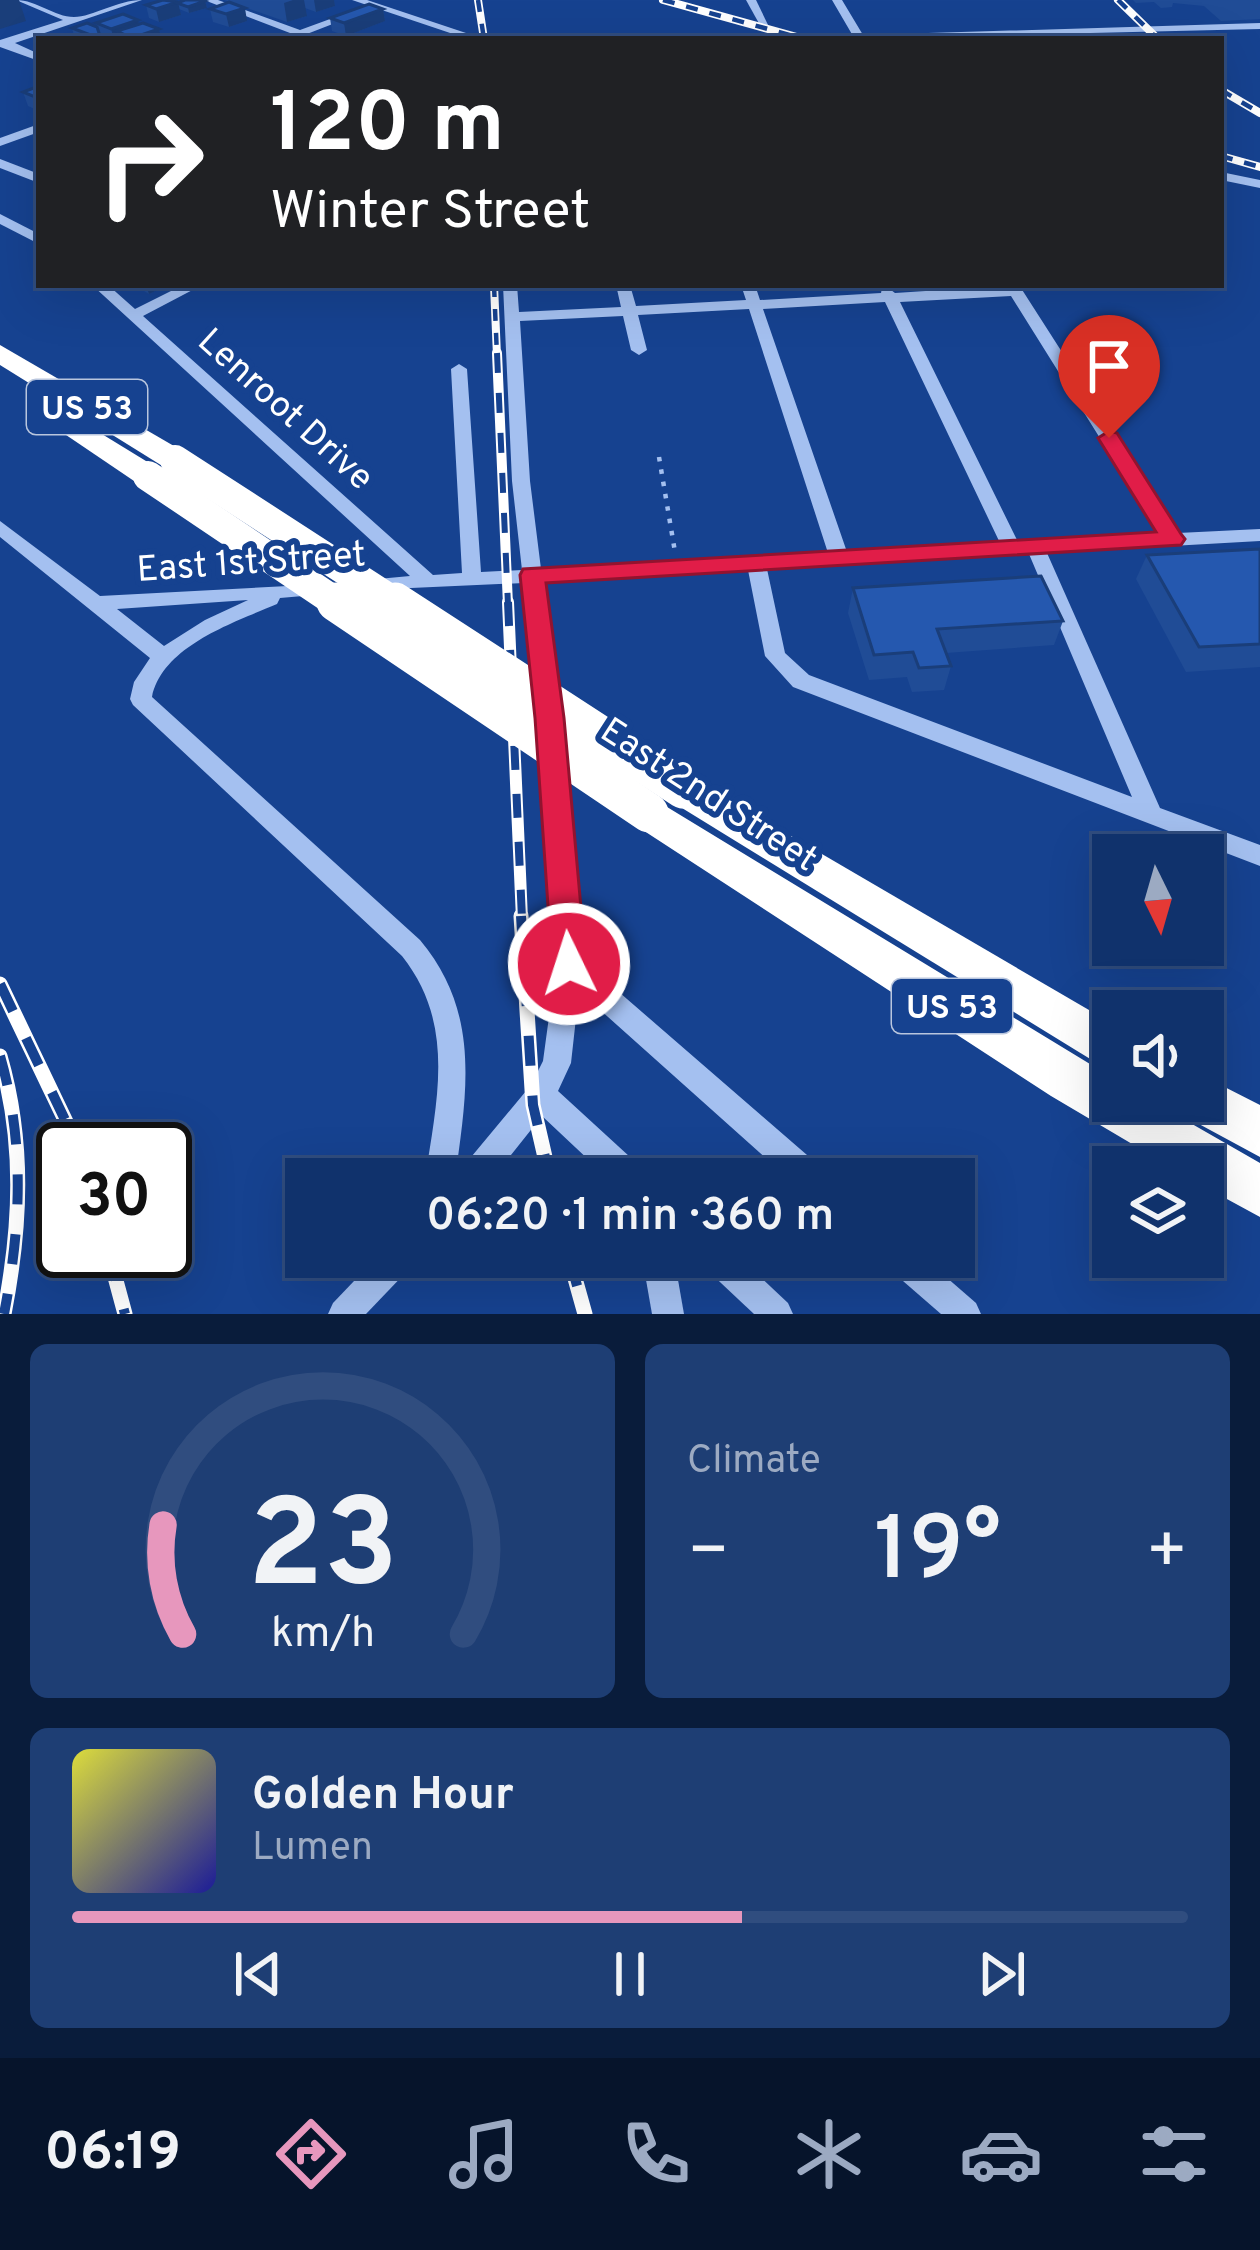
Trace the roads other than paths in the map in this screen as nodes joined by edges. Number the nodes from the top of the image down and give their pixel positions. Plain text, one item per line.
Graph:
1 (21, 0) edge
2 (137, 0) edge
3 (208, 0) edge
4 (357, 0) edge
5 (751, 0) edge
6 (837, 0) edge
7 (342, 6) dead end
8 (375, 6) junction
9 (91, 15) junction
10 (316, 15) junction
11 (73, 20) junction
12 (333, 21) junction
13 (112, 23) edge
14 (765, 25) dead end
15 (1260, 26) edge
16 (283, 33) edge
17 (470, 36) edge
18 (858, 36) edge
19 (952, 36) edge
20 (2, 43) edge
21 (36, 57) edge
22 (36, 129) edge
23 (0, 142) edge
24 (0, 163) edge
25 (1224, 177) edge
26 (36, 178) edge
27 (1260, 184) edge
28 (0, 218) edge
29 (36, 238) edge
30 (102, 288) edge
31 (190, 288) edge
32 (510, 288) edge
33 (624, 288) edge
34 (749, 288) edge
35 (1014, 288) edge
36 (887, 291) edge
37 (754, 304) junction
38 (629, 311) junction
39 (134, 315) junction
40 (512, 317) junction
41 (639, 350) dead end
42 (0, 352) edge
43 (459, 369) dead end
44 (0, 378) edge
45 (161, 468) junction
46 (0, 527) edge
47 (1260, 535) edge
48 (1172, 539) junction
49 (1036, 547) junction
50 (1012, 548) junction
51 (838, 558) junction
52 (756, 563) junction
53 (532, 575) junction
54 (472, 579) junction
55 (429, 582) junction
56 (287, 591) junction
57 (100, 603) junction
58 (164, 658) junction
59 (666, 801) junction
60 (1152, 815) junction
61 (1260, 856) edge
62 (569, 964) junction
63 (1092, 1038) edge
64 (541, 1095) junction
65 (1224, 1112) edge
66 (1260, 1132) edge
67 (442, 1158) edge
68 (490, 1158) edge
69 (609, 1158) edge
70 (787, 1158) edge
71 (1260, 1191) edge
72 (379, 1278) edge
73 (662, 1278) edge
74 (738, 1278) edge
75 (923, 1278) edge
76 (344, 1314) edge
77 (668, 1314) edge
78 (777, 1314) edge
79 (964, 1314) edge

1 - 11 street
2 - 9 street
3 - 16 street
4 - 8 street
5 - 14 street
6 - 18 street
7 - 10 street
8 - 12 street
8 - 17 street
9 - 11 street
9 - 13 street
10 - 12 street
10 - 16 street
11 - 20 street
12 - 16 street
15 - 19 street
20 - 21 street
22 - 23 street
24 - 26 street
25 - 27 street
28 - 29 street
30 - 39 street, Lenroot Drive
31 - 39 street
32 - 40 street
33 - 38 street
34 - 37 street
35 - 36 street
35 - 48 street
36 - 37 street
36 - 50 street
37 - 38 street
37 - 51 street
38 - 40 street
38 - 41 street
39 - 55 street, Lenroot Drive
40 - 53 street
42 - 45 highway, East 2nd Street / US 53
43 - 54 street
44 - 45 highway, East 2nd Street / US 53
45 - 59 highway, East 2nd Street / US 53, bridge
46 - 57 street, East 1st Street
47 - 48 street, East 1st Street
48 - 49 street, East 1st Street
49 - 50 street, East 1st Street
49 - 60 street
50 - 51 street, East 1st Street
51 - 52 street, East 1st Street
52 - 53 street, East 1st Street
52 - 60 street
53 - 54 street, East 1st Street
53 - 62 street
54 - 55 street, East 1st Street
55 - 56 street, East 1st Street
56 - 57 street, East 1st Street
56 - 58 street
57 - 58 street
58 - 67 street
59 - 63 highway, East 2nd Street / US 53
59 - 71 highway, East 2nd Street / US 53
60 - 61 street
62 - 64 street
62 - 70 street
64 - 68 street
64 - 69 street
65 - 66 highway
72 - 76 street
73 - 77 street
74 - 78 street
75 - 79 street

